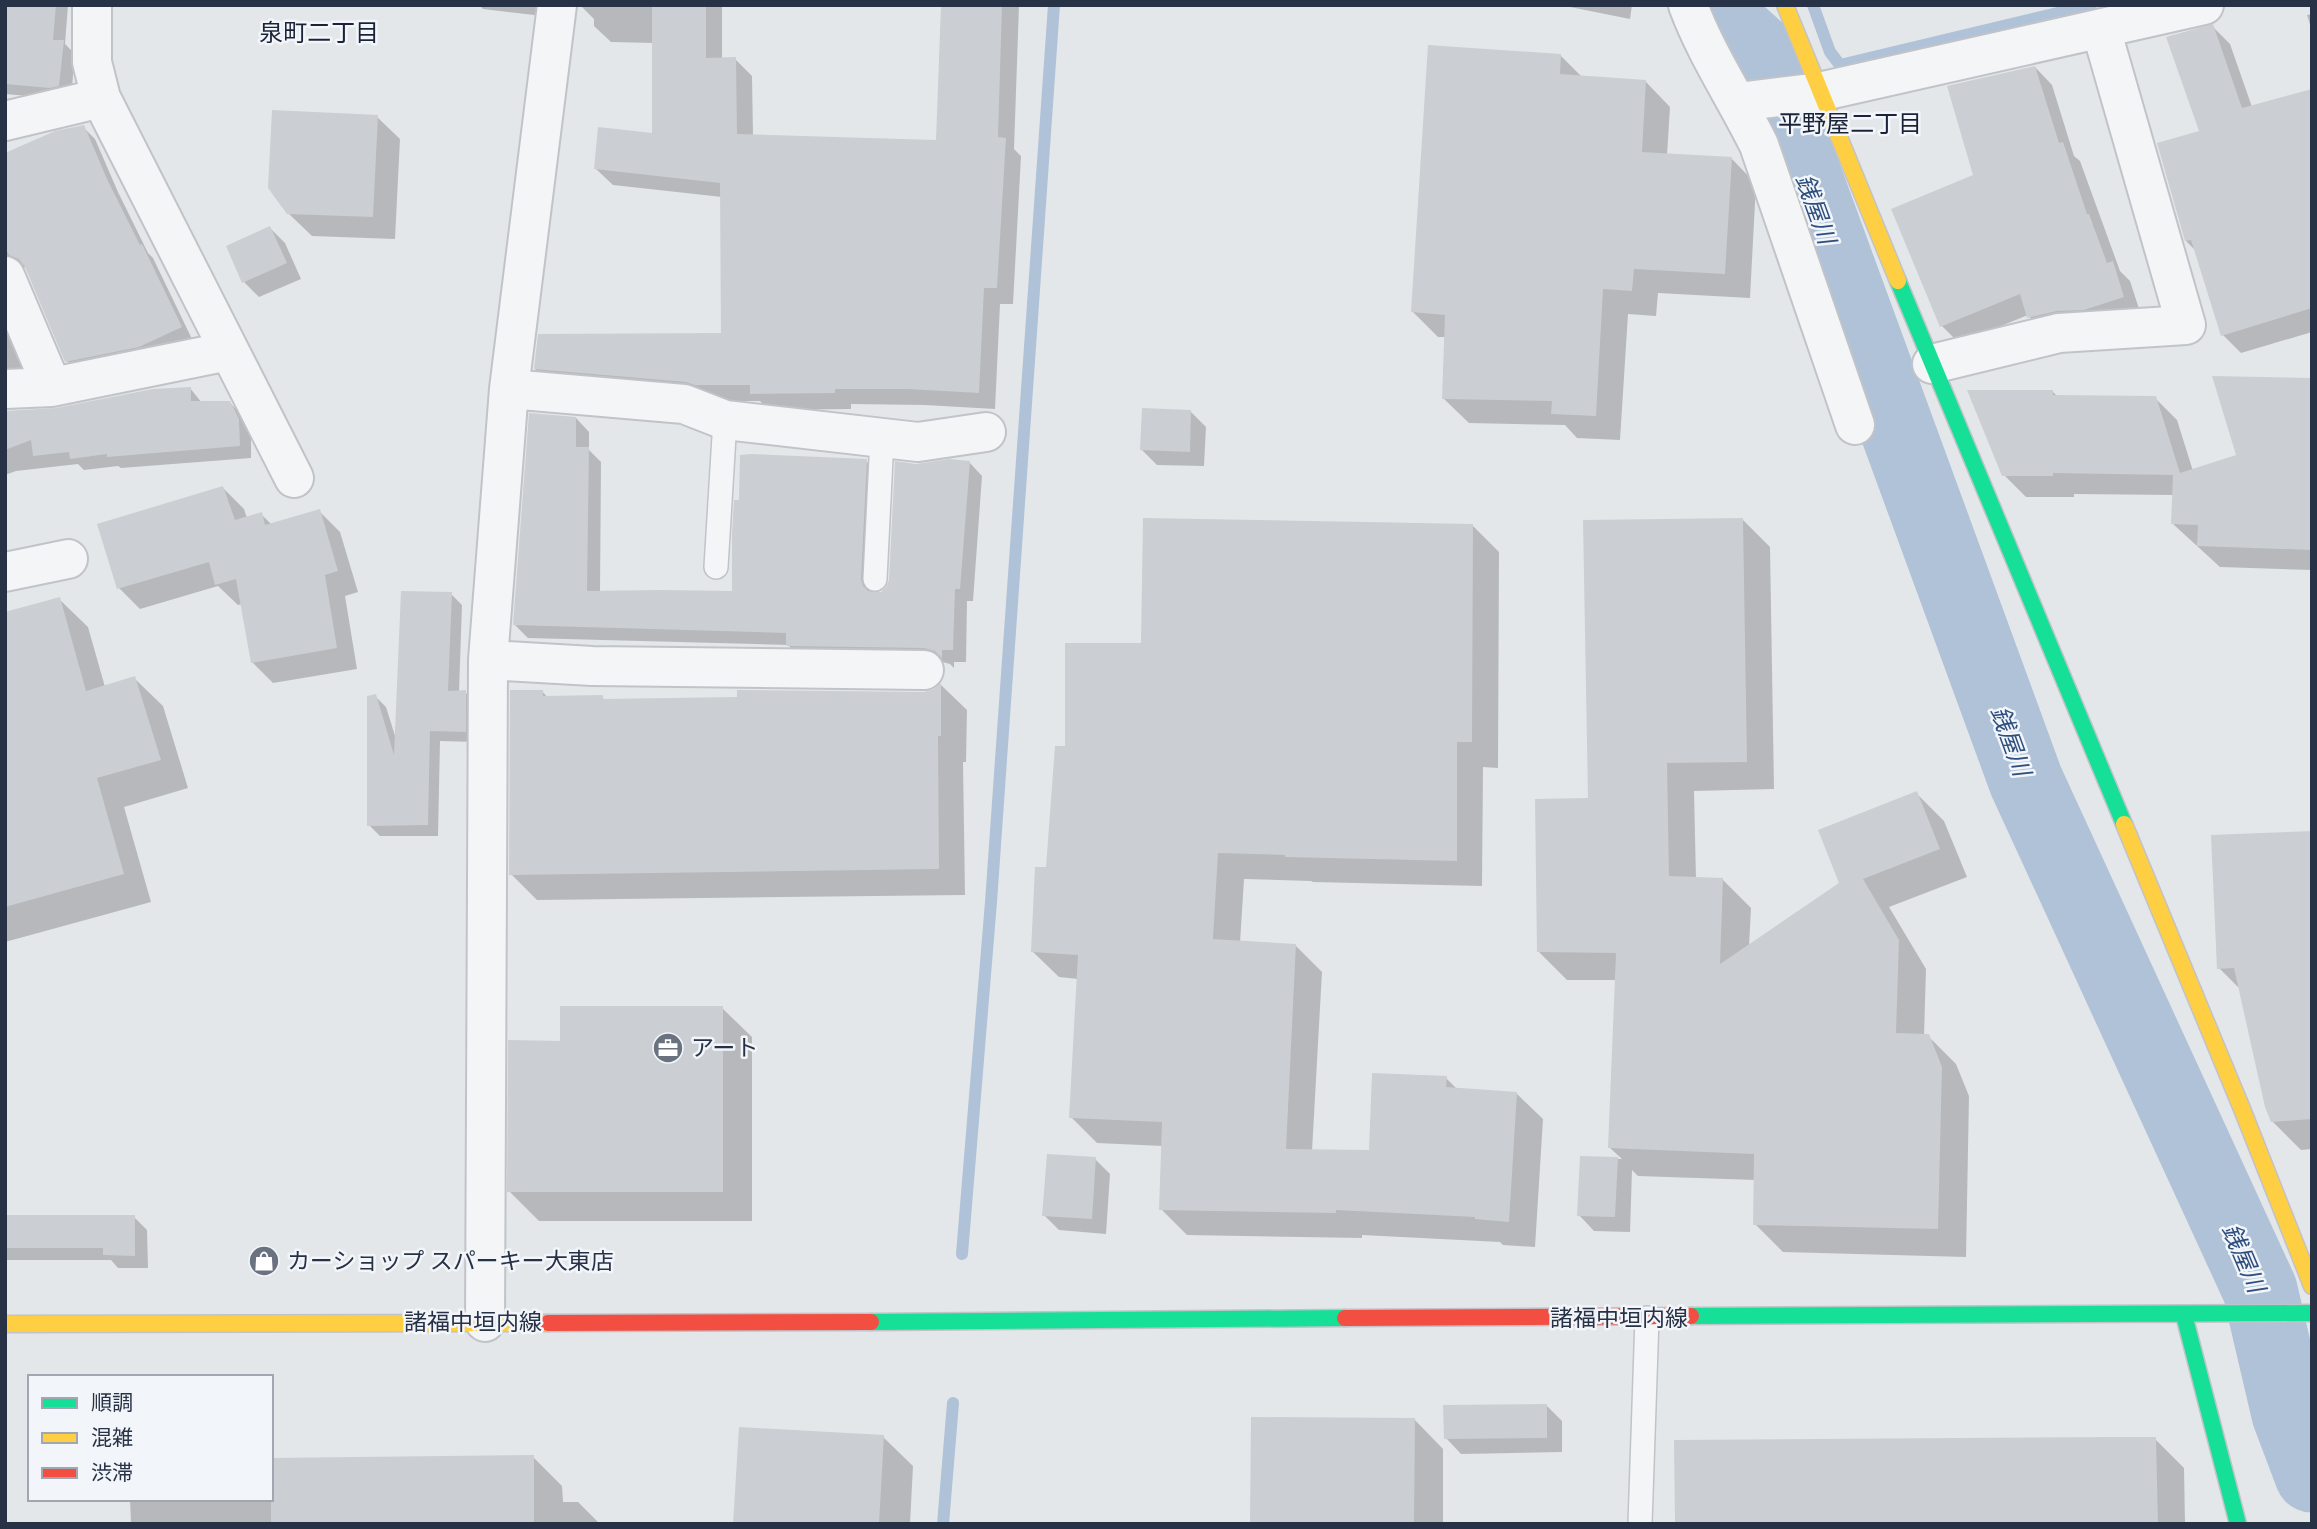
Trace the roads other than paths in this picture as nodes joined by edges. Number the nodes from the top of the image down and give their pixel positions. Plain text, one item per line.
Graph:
1 (92, 5) edge
2 (1688, 5) edge
3 (1785, 5) edge
4 (2204, 5) edge
5 (547, 7) edge
6 (2157, 10) edge
7 (2101, 29) junction
8 (1819, 92) junction
9 (100, 98) junction
10 (1738, 102) junction
11 (5, 121) edge
12 (5, 276) edge
13 (229, 351) junction
14 (1932, 363) junction
15 (52, 387) junction
16 (5, 389) edge
17 (509, 389) junction
18 (725, 421) junction
19 (1855, 425) dead end
20 (986, 432) dead end
21 (882, 438) junction
22 (294, 478) dead end
23 (68, 559) dead end
24 (716, 567) dead end
25 (5, 572) edge
26 (875, 579) dead end
27 (488, 660) junction
28 (924, 670) dead end
29 (2312, 1286) edge
30 (2312, 1313) edge
31 (2184, 1315) junction
32 (1647, 1318) junction
33 (485, 1322) junction
34 (5, 1324) edge
35 (1640, 1524) edge
36 (2238, 1524) edge

1 - 9 street
2 - 10 street
3 - 8 street
4 - 6 street
5 - 17 street
6 - 7 street
7 - 8 street
7 - 14 street
8 - 10 street
8 - 14 street
9 - 11 street
9 - 13 street
10 - 19 street
12 - 15 street
13 - 15 street
13 - 22 street
14 - 29 street
15 - 16 street
17 - 18 street
17 - 27 street
18 - 21 street
18 - 24 lane
20 - 21 street
21 - 26 lane
23 - 25 street
27 - 28 street
27 - 33 street
30 - 31 street, 諸福中垣内線
31 - 32 street, 諸福中垣内線
31 - 36 street
32 - 33 street, 諸福中垣内線
32 - 35 lane
33 - 34 street, 諸福中垣内線

